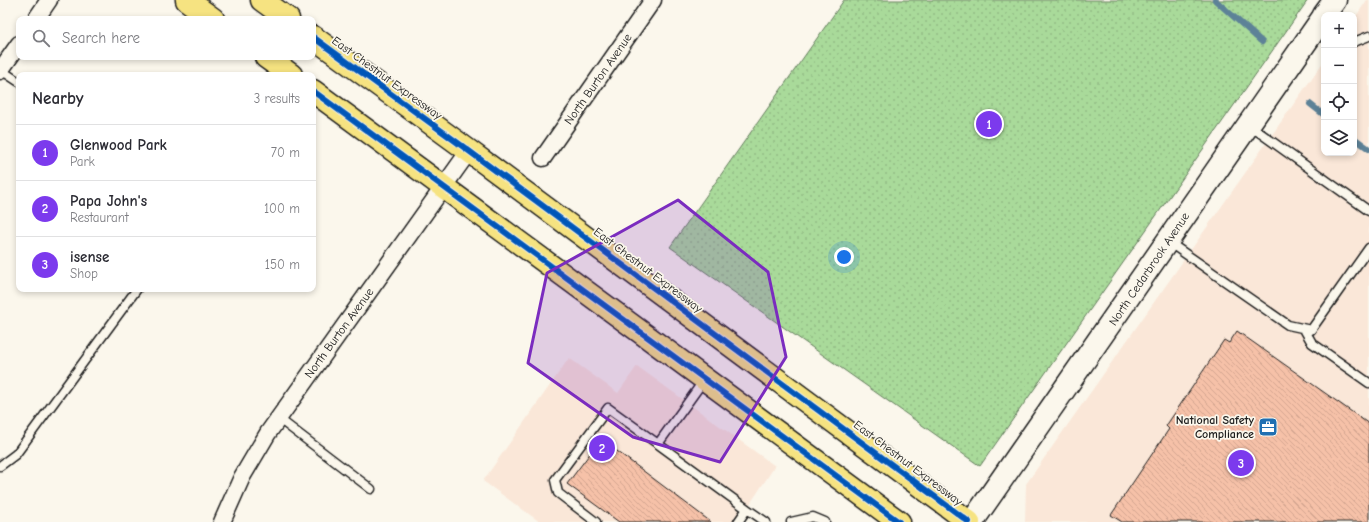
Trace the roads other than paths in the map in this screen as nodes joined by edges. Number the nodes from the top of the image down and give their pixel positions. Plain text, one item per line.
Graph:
1 (49, 0) edge
2 (187, 0) edge
3 (262, 0) edge
4 (653, 0) edge
5 (1335, 0) edge
6 (1328, 12) edge
7 (38, 16) edge
8 (209, 16) edge
9 (284, 16) edge
10 (1321, 23) edge
11 (1369, 36) edge
12 (316, 39) edge
13 (1357, 41) edge
14 (16, 48) edge
15 (270, 60) edge
16 (0, 70) edge
17 (286, 72) edge
18 (16, 80) edge
19 (316, 93) edge
20 (1248, 125) junction
21 (469, 151) junction
22 (543, 158) dead end
23 (444, 187) junction
24 (1369, 211) edge
25 (1167, 242) junction
26 (1369, 248) edge
27 (135, 292) edge
28 (1304, 329) junction
29 (705, 379) junction
30 (1369, 383) edge
31 (278, 418) junction
32 (658, 444) junction
33 (0, 466) edge
34 (371, 489) dead end
35 (747, 509) junction
36 (222, 522) edge
37 (596, 522) edge
38 (738, 522) edge
39 (766, 522) edge
40 (791, 522) edge
41 (825, 522) edge
42 (899, 522) edge
43 (969, 522) edge
44 (972, 522) edge

1 - 7 street
2 - 8 main road
3 - 9 main road
4 - 22 street, North Burton Avenue
5 - 6 street, North Cedarbrook Avenue
10 - 20 street, North Cedarbrook Avenue
11 - 13 lane
12 - 21 main road, East Chestnut Expressway
14 - 16 street
15 - 17 main road
16 - 18 lane
19 - 23 main road
20 - 24 lane
20 - 25 street, North Cedarbrook Avenue
21 - 23 street, North Burton Avenue
21 - 43 main road, East Chestnut Expressway
23 - 29 main road
23 - 31 street, North Burton Avenue
25 - 28 lane
25 - 44 street, North Cedarbrook Avenue
26 - 28 lane
27 - 33 lane
28 - 30 lane
29 - 32 lane
29 - 42 main road
31 - 34 lane
31 - 36 street, North Burton Avenue
32 - 35 lane
32 - 37 lane
35 - 38 lane
35 - 39 lane
40 - 41 lane

